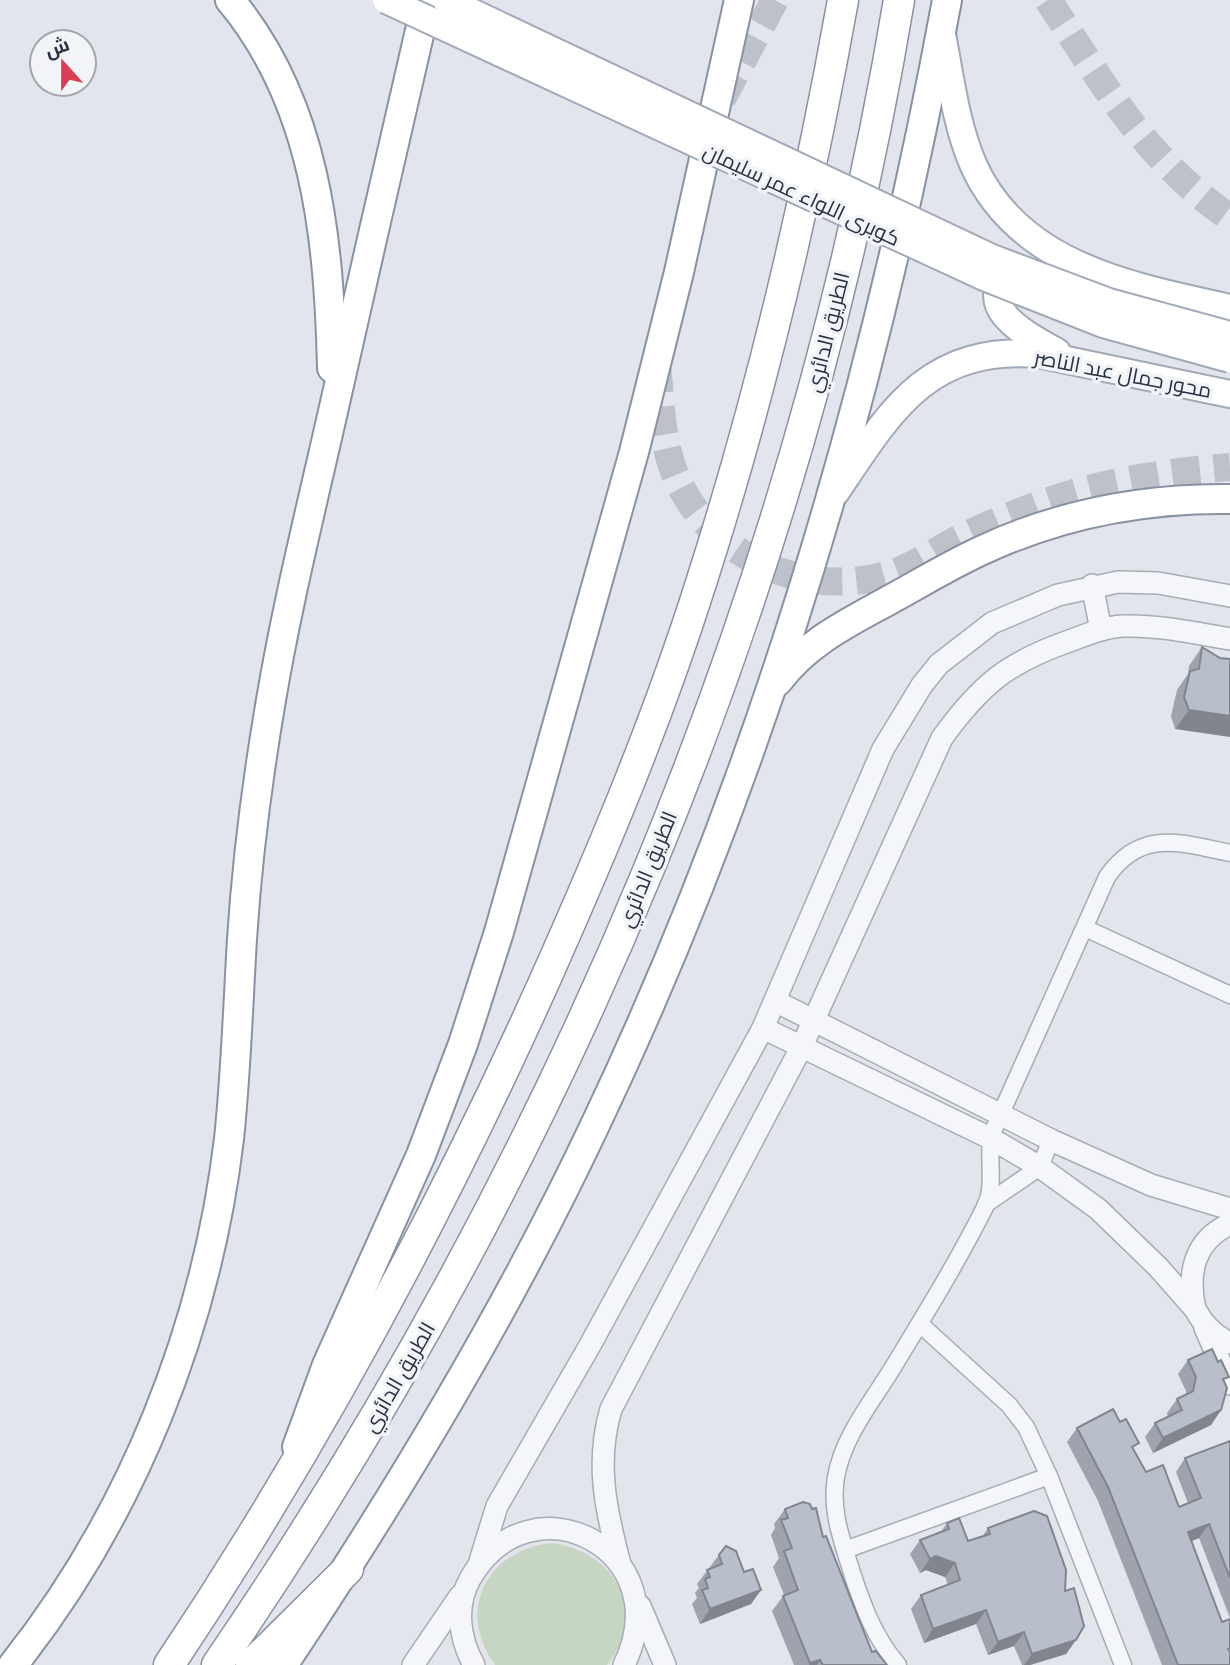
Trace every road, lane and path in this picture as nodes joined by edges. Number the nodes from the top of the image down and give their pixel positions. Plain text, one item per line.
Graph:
1 (230, 0) edge
2 (386, 0) edge
3 (427, 0) edge
4 (446, 0) edge
5 (738, 0) edge
6 (843, 0) edge
7 (899, 0) edge
8 (947, 0) edge
9 (941, 29) junction
10 (1073, 264) junction
11 (1230, 308) edge
12 (1230, 335) edge
13 (1070, 359) junction
14 (1230, 359) edge
15 (1230, 394) edge
16 (334, 408) junction
17 (1230, 499) edge
18 (829, 502) junction
19 (1093, 585) junction
20 (1230, 596) edge
21 (1101, 630) junction
22 (1230, 639) edge
23 (770, 692) junction
24 (1230, 853) edge
25 (1085, 928) junction
26 (1230, 995) edge
27 (775, 1001) junction
28 (813, 1022) junction
29 (763, 1028) junction
30 (802, 1046) junction
31 (1002, 1113) junction
32 (990, 1138) junction
33 (1051, 1140) junction
34 (1040, 1167) junction
35 (986, 1204) junction
36 (1230, 1209) edge
37 (1230, 1224) edge
38 (1199, 1316) junction
39 (920, 1324) junction
40 (1230, 1343) edge
41 (1230, 1384) edge
42 (290, 1471) junction
43 (1049, 1476) junction
44 (845, 1550) junction
45 (480, 1561) junction
46 (620, 1564) junction
47 (348, 1569) junction
48 (465, 1588) junction
49 (634, 1591) junction
50 (1121, 1664) edge
51 (13, 1665) edge
52 (169, 1665) edge
53 (217, 1665) edge
54 (251, 1665) edge
55 (284, 1665) edge
56 (413, 1665) edge
57 (474, 1665) edge
58 (624, 1665) edge
59 (665, 1665) edge
60 (898, 1665) edge

1 - 16 highway
2 - 14 main road, كوبرى اللواء عمر سليمان, bridge
3 - 16 highway
4 - 12 main road, كوبرى اللواء عمر سليمان, bridge
5 - 42 highway
6 - 42 highway
7 - 53 highway, الطريق الدائري
8 - 9 highway
9 - 10 main road
9 - 18 highway
10 - 11 main road
10 - 13 main road
13 - 15 main road, محور جمال عبد الناصر
13 - 18 main road, محور جمال عبد الناصر
16 - 51 highway
17 - 23 highway
18 - 23 highway
19 - 20 street
19 - 21 street
19 - 27 street
21 - 22 street
21 - 28 street
23 - 47 highway
24 - 25 street
25 - 26 street
25 - 31 street
27 - 28 street
27 - 29 street
28 - 30 street
28 - 31 street
29 - 30 street
29 - 45 street
30 - 32 street
30 - 46 street
31 - 32 street
31 - 33 street
32 - 34 street
32 - 35 street
33 - 34 street
33 - 36 street
34 - 35 street
34 - 38 street
35 - 39 street
37 - 38 street
38 - 40 street
38 - 41 street
39 - 43 street
39 - 44 street
42 - 52 highway
43 - 44 street
43 - 50 street
44 - 60 street
45 - 46 street
45 - 48 street
46 - 49 street
47 - 54 highway
47 - 55 highway
48 - 56 street
48 - 57 street
49 - 58 street
49 - 59 street

